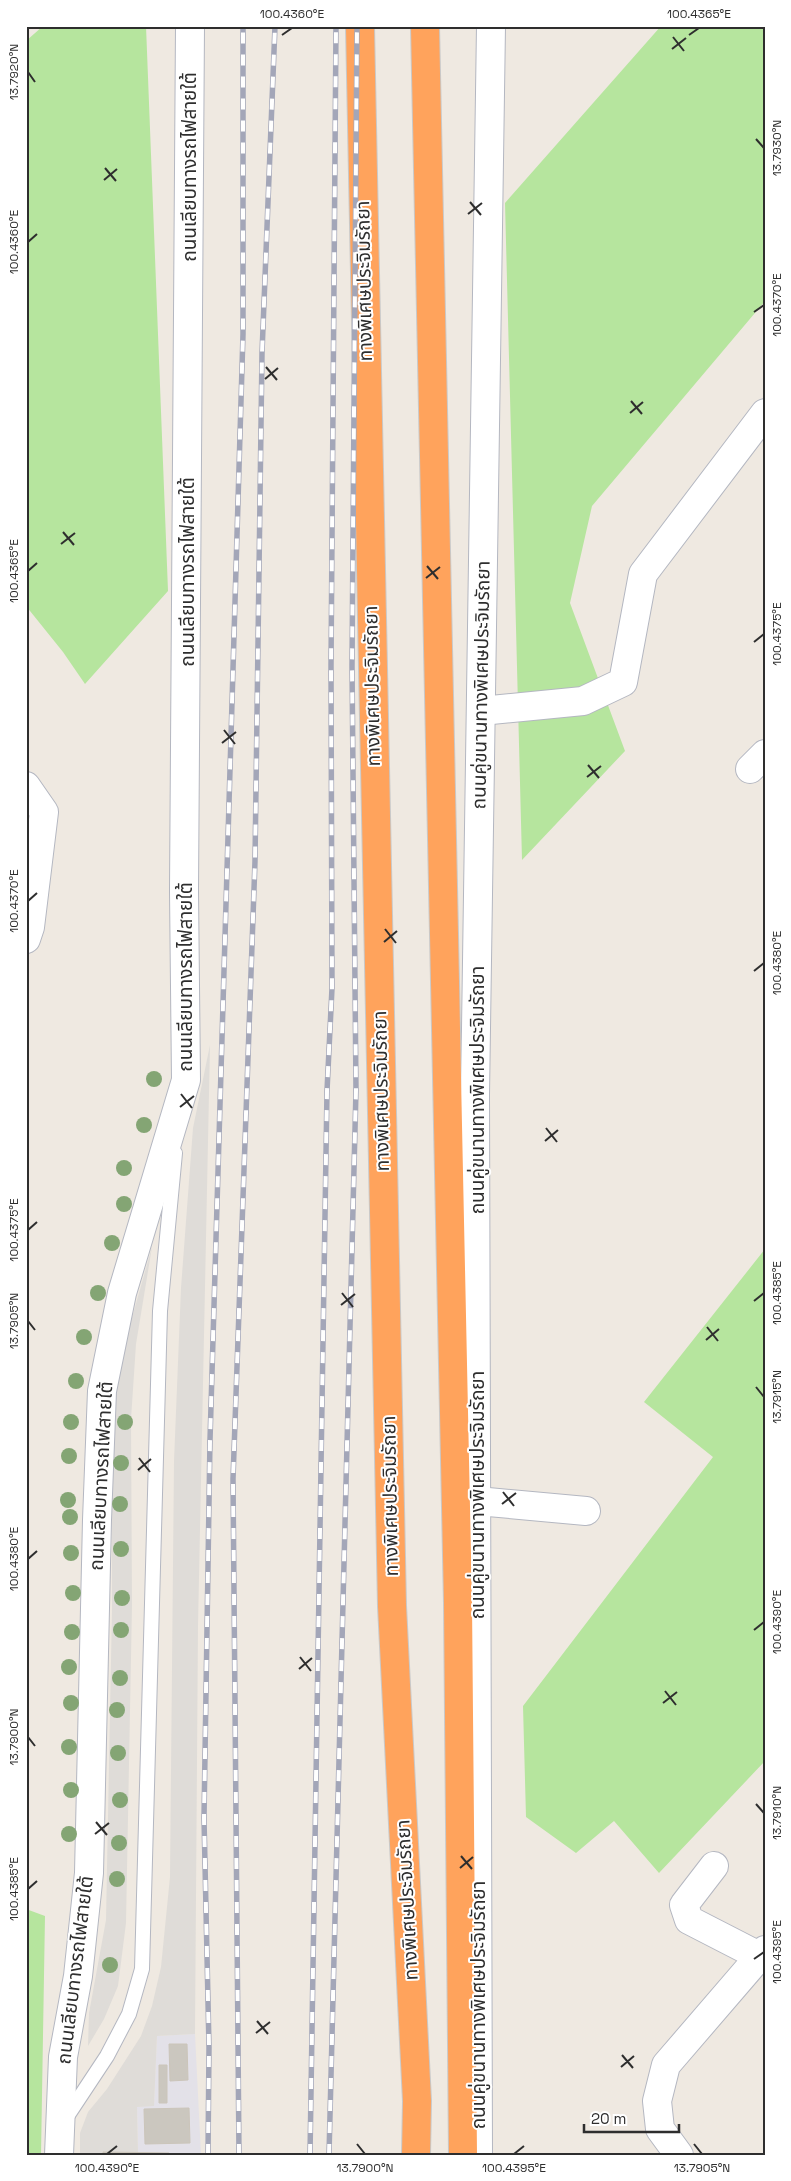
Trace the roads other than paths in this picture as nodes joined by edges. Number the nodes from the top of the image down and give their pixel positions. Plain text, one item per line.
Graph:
1 (190, 26) edge
2 (360, 26) edge
3 (426, 26) edge
4 (491, 26) edge
5 (765, 413) edge
6 (481, 711) junction
7 (26, 786) edge
8 (26, 938) edge
9 (186, 1080) junction
10 (477, 1501) junction
11 (586, 1511) dead end
12 (714, 1866) dead end
13 (762, 1953) edge
14 (59, 2142) edge
15 (416, 2155) edge
16 (463, 2155) edge
17 (478, 2155) edge
18 (679, 2155) edge

1 - 9 main road, ถนนเลียบทางรถไฟสายใต้
2 - 15 highway, ทางพิเศษประจิมรัถยา
3 - 16 highway
4 - 6 main road, ถนนคู่ขนานทางพิเศษประจิมรัถยา
5 - 6 main road
6 - 10 main road, ถนนคู่ขนานทางพิเศษประจิมรัถยา
7 - 8 main road
9 - 14 main road, ถนนเลียบทางรถไฟสายใต้
9 - 14 lane
10 - 11 main road
10 - 17 main road, ถนนคู่ขนานทางพิเศษประจิมรัถยา
12 - 13 main road
13 - 18 main road

